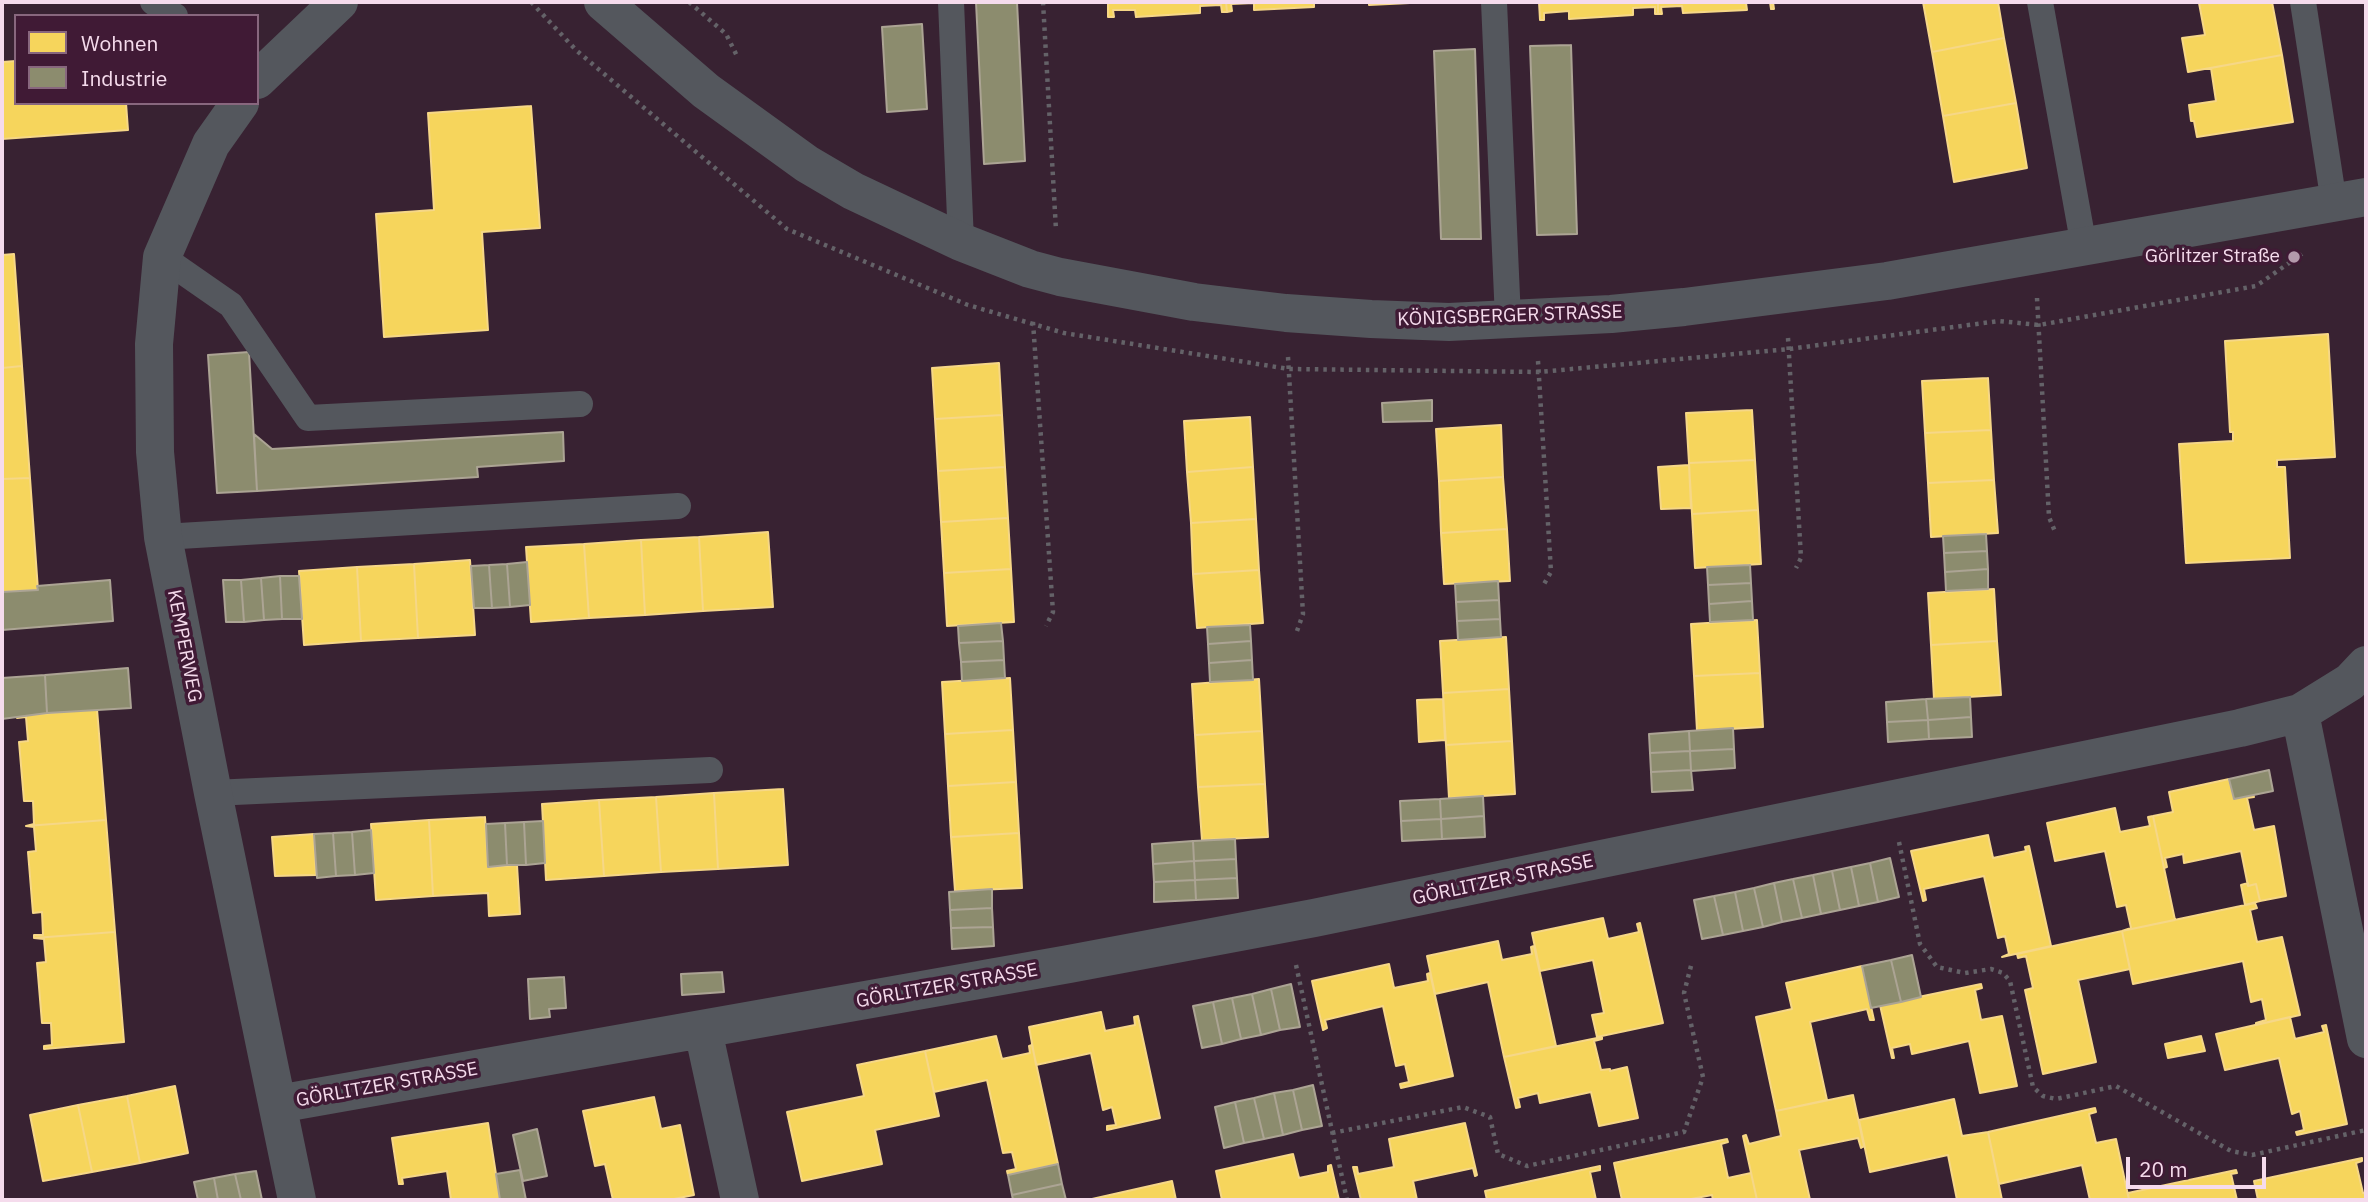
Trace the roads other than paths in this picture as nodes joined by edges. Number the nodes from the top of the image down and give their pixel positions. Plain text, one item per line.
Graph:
1 (153, 2) edge
2 (339, 2) edge
3 (603, 2) edge
4 (951, 2) edge
5 (1494, 2) edge
6 (2040, 2) edge
7 (2303, 2) edge
8 (172, 14) edge
9 (259, 73) edge
10 (239, 105) edge
11 (2350, 200) edge
12 (961, 242) junction
13 (2084, 247) junction
14 (162, 257) junction
15 (1521, 319) junction
16 (580, 404) dead end
17 (678, 506) dead end
18 (163, 537) junction
19 (2366, 665) edge
20 (2301, 713) junction
21 (710, 769) dead end
22 (213, 793) junction
23 (2353, 907) edge
24 (703, 1030) junction
25 (2366, 1039) edge
26 (278, 1104) junction
27 (297, 1200) edge
28 (740, 1200) edge

1 - 8 lane
2 - 9 street
3 - 12 street, KÖNIGSBERGER STRASSE
4 - 12 lane
5 - 15 lane
6 - 13 lane
7 - 11 lane
10 - 14 street, KEMPERWEG
11 - 13 street, KÖNIGSBERGER STRASSE
12 - 15 street, KÖNIGSBERGER STRASSE
13 - 15 street, KÖNIGSBERGER STRASSE
14 - 16 lane
14 - 18 street, KEMPERWEG
17 - 18 lane
18 - 22 street, KEMPERWEG
19 - 20 street, GÖRLITZER STRASSE
20 - 23 street
20 - 24 street, GÖRLITZER STRASSE
21 - 22 lane
22 - 26 street, KEMPERWEG
23 - 25 street
24 - 26 street, GÖRLITZER STRASSE
24 - 28 street
26 - 27 street, KEMPERWEG

